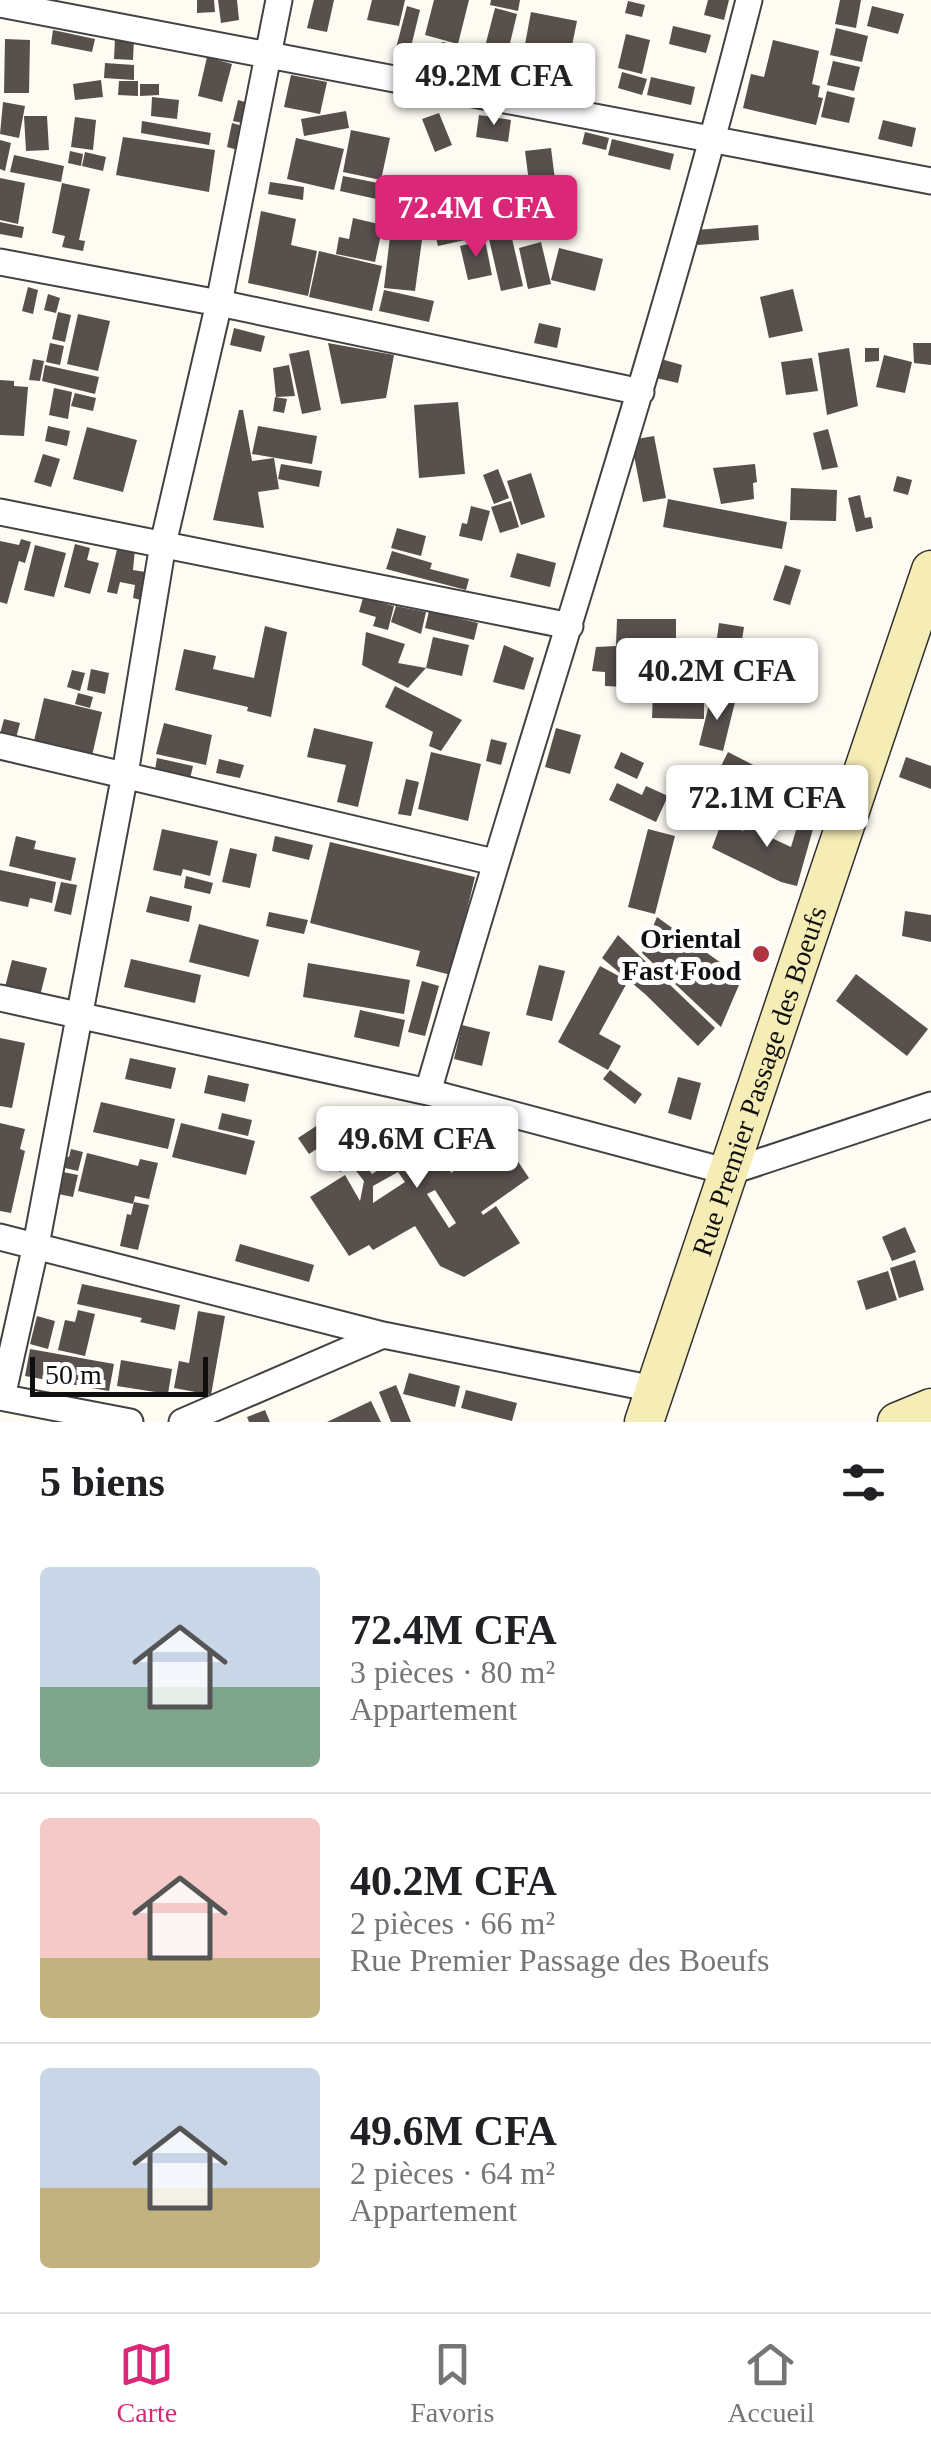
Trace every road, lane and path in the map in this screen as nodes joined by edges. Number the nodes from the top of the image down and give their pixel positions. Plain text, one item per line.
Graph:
1 (278, 0) edge
2 (749, 0) edge
3 (0, 4) edge
4 (268, 56) junction
5 (713, 141) junction
6 (931, 182) edge
7 (0, 262) edge
8 (219, 303) junction
9 (641, 392) junction
10 (0, 512) edge
11 (163, 544) junction
12 (931, 570) edge
13 (570, 626) junction
14 (0, 746) edge
15 (125, 774) junction
16 (494, 862) junction
17 (0, 998) edge
18 (79, 1016) junction
19 (428, 1092) junction
20 (931, 1105) edge
21 (730, 1172) junction
22 (0, 1236) edge
23 (36, 1245) junction
24 (383, 1335) junction
25 (1, 1397) edge
26 (649, 1406) edge
27 (931, 1408) edge
28 (130, 1422) edge
29 (182, 1422) edge
30 (898, 1422) edge

1 - 4 street
2 - 5 street
3 - 4 street
4 - 5 street
4 - 8 street
5 - 6 street
5 - 9 street
7 - 8 street
8 - 9 street
8 - 11 street
9 - 13 street
10 - 11 street
11 - 13 street
11 - 15 street
12 - 21 main road, Rue Premier Passage des Boeufs
13 - 16 street
14 - 15 street
15 - 16 street
15 - 18 street
16 - 19 street
17 - 18 street
18 - 19 street
18 - 23 street
19 - 21 street
20 - 21 street
21 - 26 main road, Rue Premier Passage des Boeufs
22 - 23 street
23 - 24 street
23 - 25 street
24 - 26 street
24 - 29 street
25 - 28 street
27 - 30 main road

